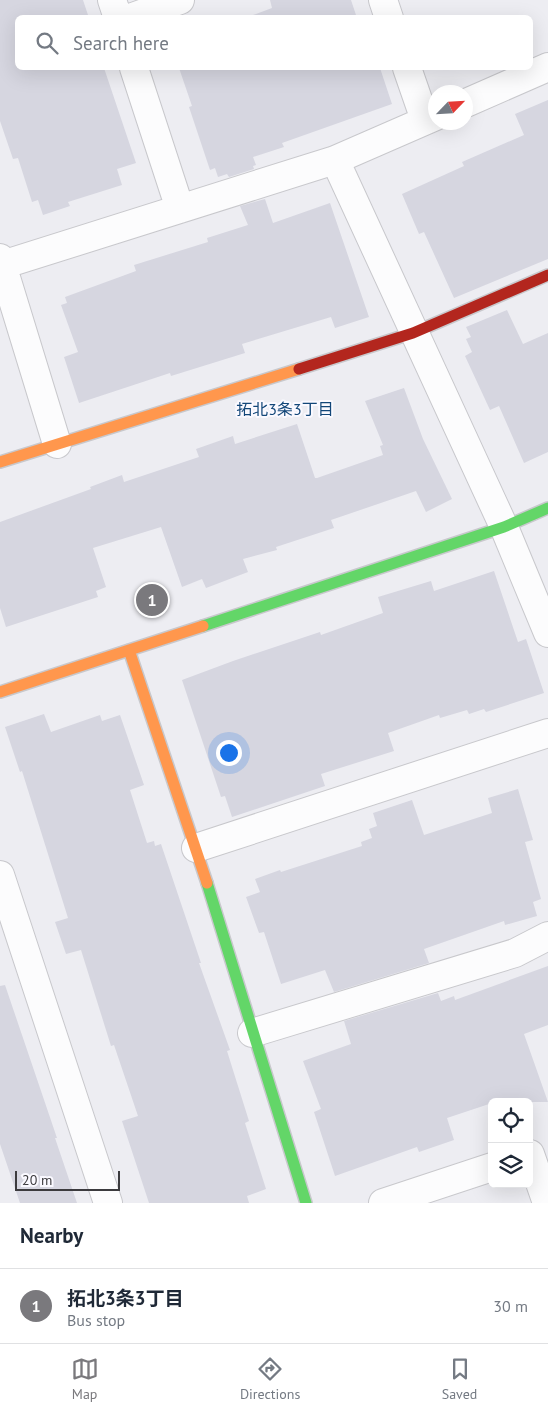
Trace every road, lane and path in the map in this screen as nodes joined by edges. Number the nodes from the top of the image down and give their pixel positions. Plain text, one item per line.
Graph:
1 (112, 0) edge
2 (180, 0) edge
3 (383, 0) edge
4 (117, 15) edge
5 (138, 15) edge
6 (388, 15) edge
7 (548, 67) edge
8 (135, 70) edge
9 (408, 70) edge
10 (473, 99) edge
11 (428, 114) edge
12 (428, 119) edge
13 (335, 160) junction
14 (180, 209) junction
15 (1, 261) edge
16 (548, 275) edge
17 (413, 333) junction
18 (57, 444) junction
19 (0, 462) edge
20 (548, 508) edge
21 (504, 527) junction
22 (548, 633) edge
23 (129, 650) junction
24 (0, 692) edge
25 (548, 733) edge
26 (196, 848) junction
27 (0, 875) edge
28 (548, 936) edge
29 (252, 1033) junction
30 (536, 1152) edge
31 (488, 1168) edge
32 (108, 1203) edge
33 (306, 1203) edge
34 (383, 1203) edge
35 (546, 1203) edge

1 - 4 street
2 - 5 street
3 - 6 street
7 - 10 street
8 - 14 street
9 - 11 street
12 - 13 street
13 - 14 street
13 - 17 street
14 - 15 street
15 - 18 street
16 - 17 street
17 - 18 street
17 - 21 street
18 - 19 street
20 - 21 street
21 - 22 street
21 - 23 street
23 - 24 street
23 - 26 street
25 - 26 street
26 - 29 street
27 - 32 street
28 - 29 street
29 - 33 street
30 - 35 street
31 - 34 street

